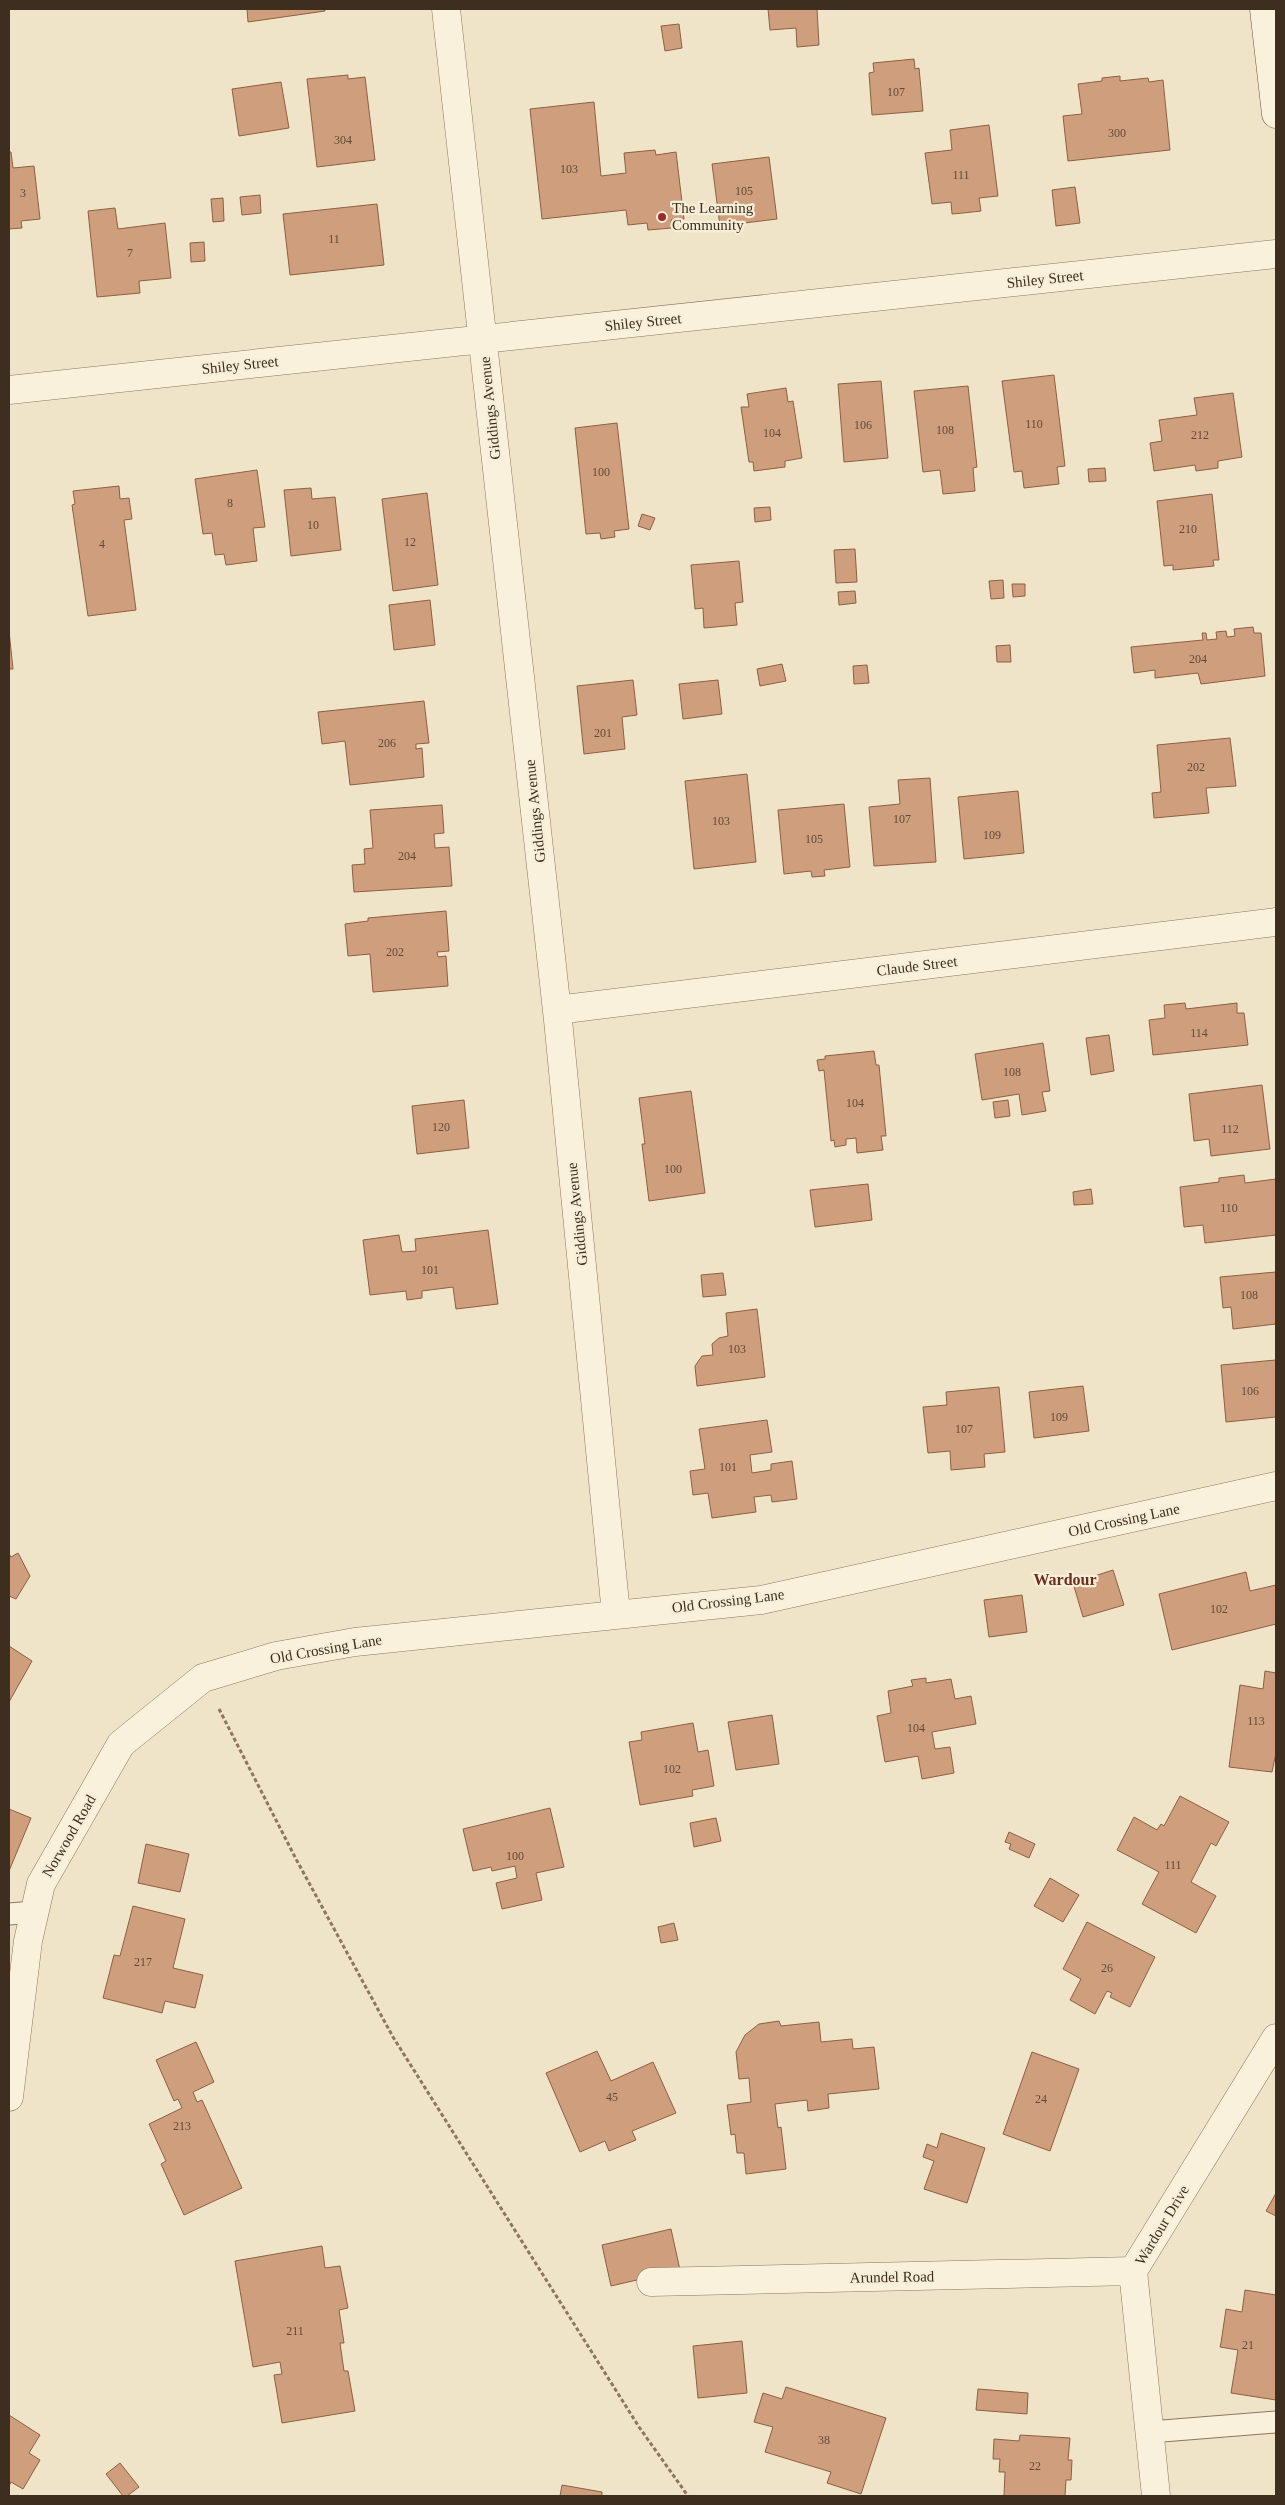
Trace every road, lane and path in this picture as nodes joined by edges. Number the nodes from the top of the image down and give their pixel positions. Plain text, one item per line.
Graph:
1 (446, 9) edge
2 (1264, 9) edge
3 (1276, 114) edge
4 (1276, 254) edge
5 (482, 339) junction
6 (9, 390) edge
7 (1276, 922) edge
8 (557, 1010) junction
9 (1276, 1486) edge
10 (616, 1614) junction
11 (203, 1678) junction
12 (22, 1913) edge
13 (1276, 2038) edge
14 (9, 2097) edge
15 (1134, 2271) junction
16 (651, 2282) dead end
17 (1276, 2422) edge
18 (1150, 2432) junction
19 (688, 2496) edge
20 (1156, 2496) edge

1 - 5 street, Giddings Avenue
2 - 3 street
4 - 5 street, Shiley Street
5 - 6 street, Shiley Street
5 - 8 street, Giddings Avenue
7 - 8 street, Claude Street
8 - 10 street, Giddings Avenue
9 - 10 street, Old Crossing Lane
10 - 11 street, Old Crossing Lane
11 - 12 street, Norwood Road
11 - 19 path
12 - 14 street, Norwood Road
13 - 15 street, Wardour Drive
15 - 16 street, Arundel Road
15 - 18 street, Wardour Drive
17 - 18 lane
18 - 20 street, Wardour Drive

